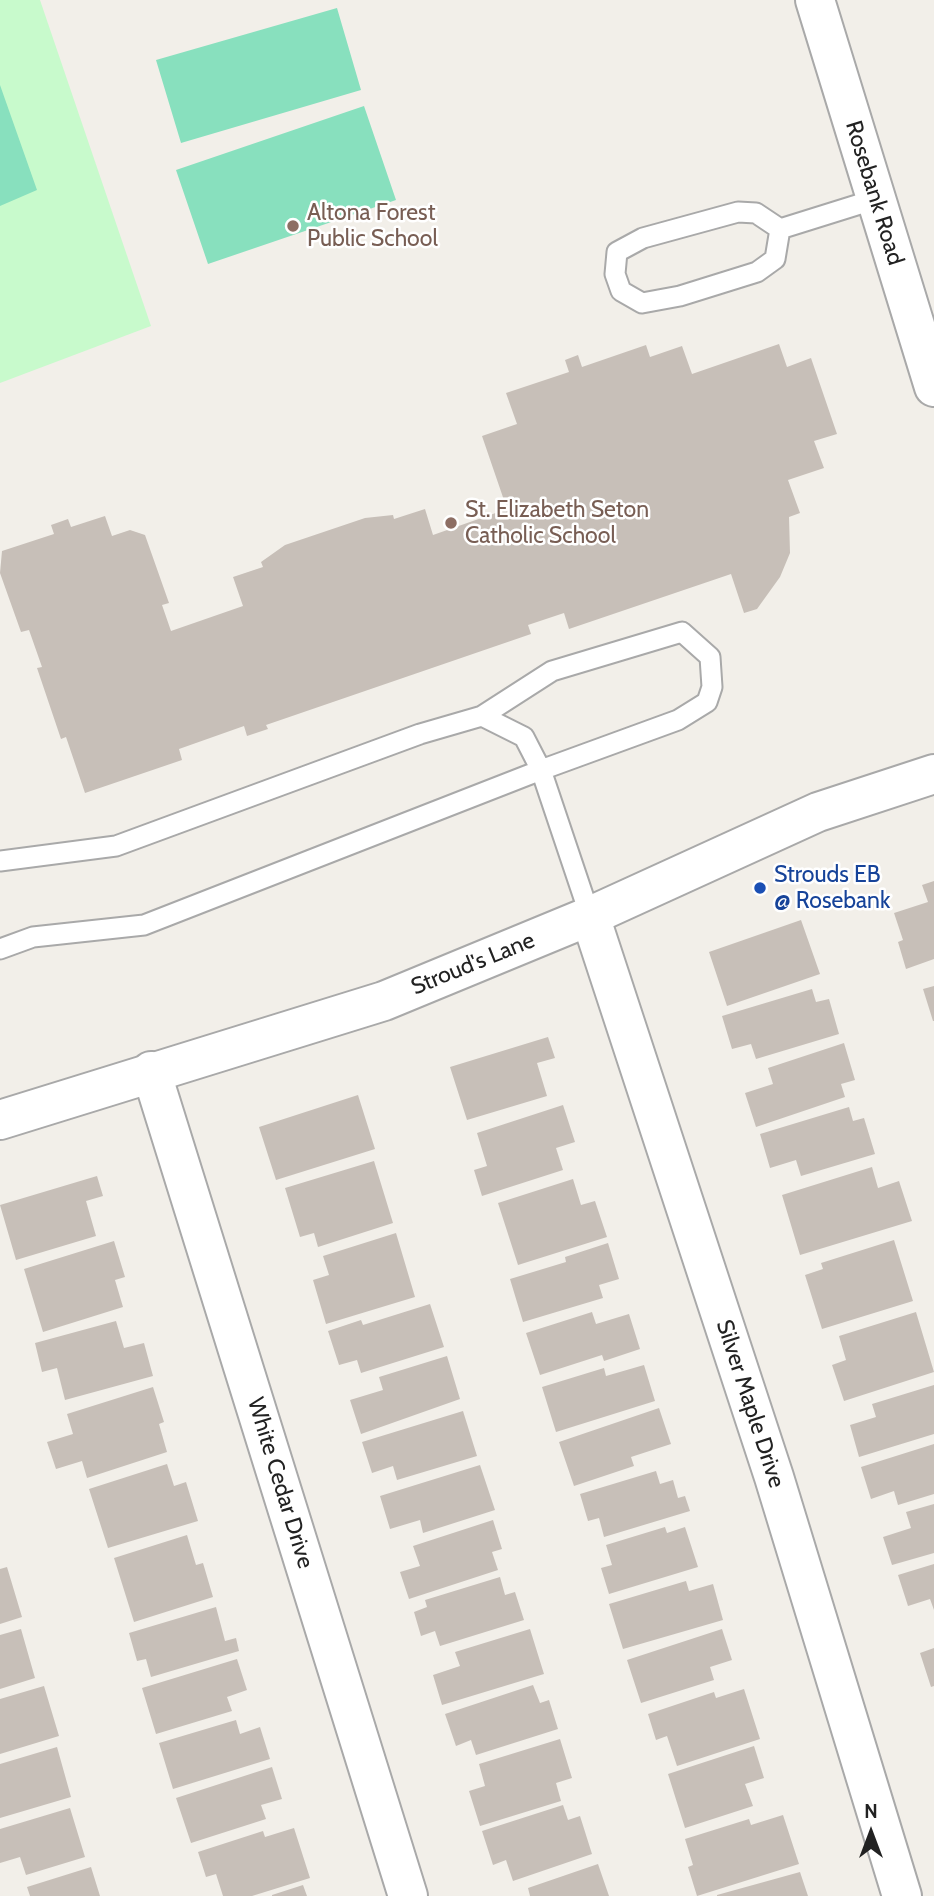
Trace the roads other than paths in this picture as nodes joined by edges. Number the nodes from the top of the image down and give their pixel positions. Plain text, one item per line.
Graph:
1 (815, 0) edge
2 (876, 199) junction
3 (780, 229) junction
4 (934, 387) edge
5 (482, 716) junction
6 (541, 769) junction
7 (934, 774) edge
8 (0, 861) edge
9 (590, 916) junction
10 (0, 949) edge
11 (152, 1071) junction
12 (0, 1120) edge
13 (408, 1896) edge
14 (902, 1896) edge

1 - 2 street, Rosebank Road
2 - 3 lane
2 - 4 street, Rosebank Road
3 - 3 lane
5 - 6 lane
5 - 6 lane
5 - 8 lane
6 - 9 lane
6 - 10 lane
7 - 9 street, Stroud's Lane
9 - 11 street, Stroud's Lane
9 - 14 street, Silver Maple Drive
11 - 12 street, Stroud's Lane
11 - 13 street, White Cedar Drive

